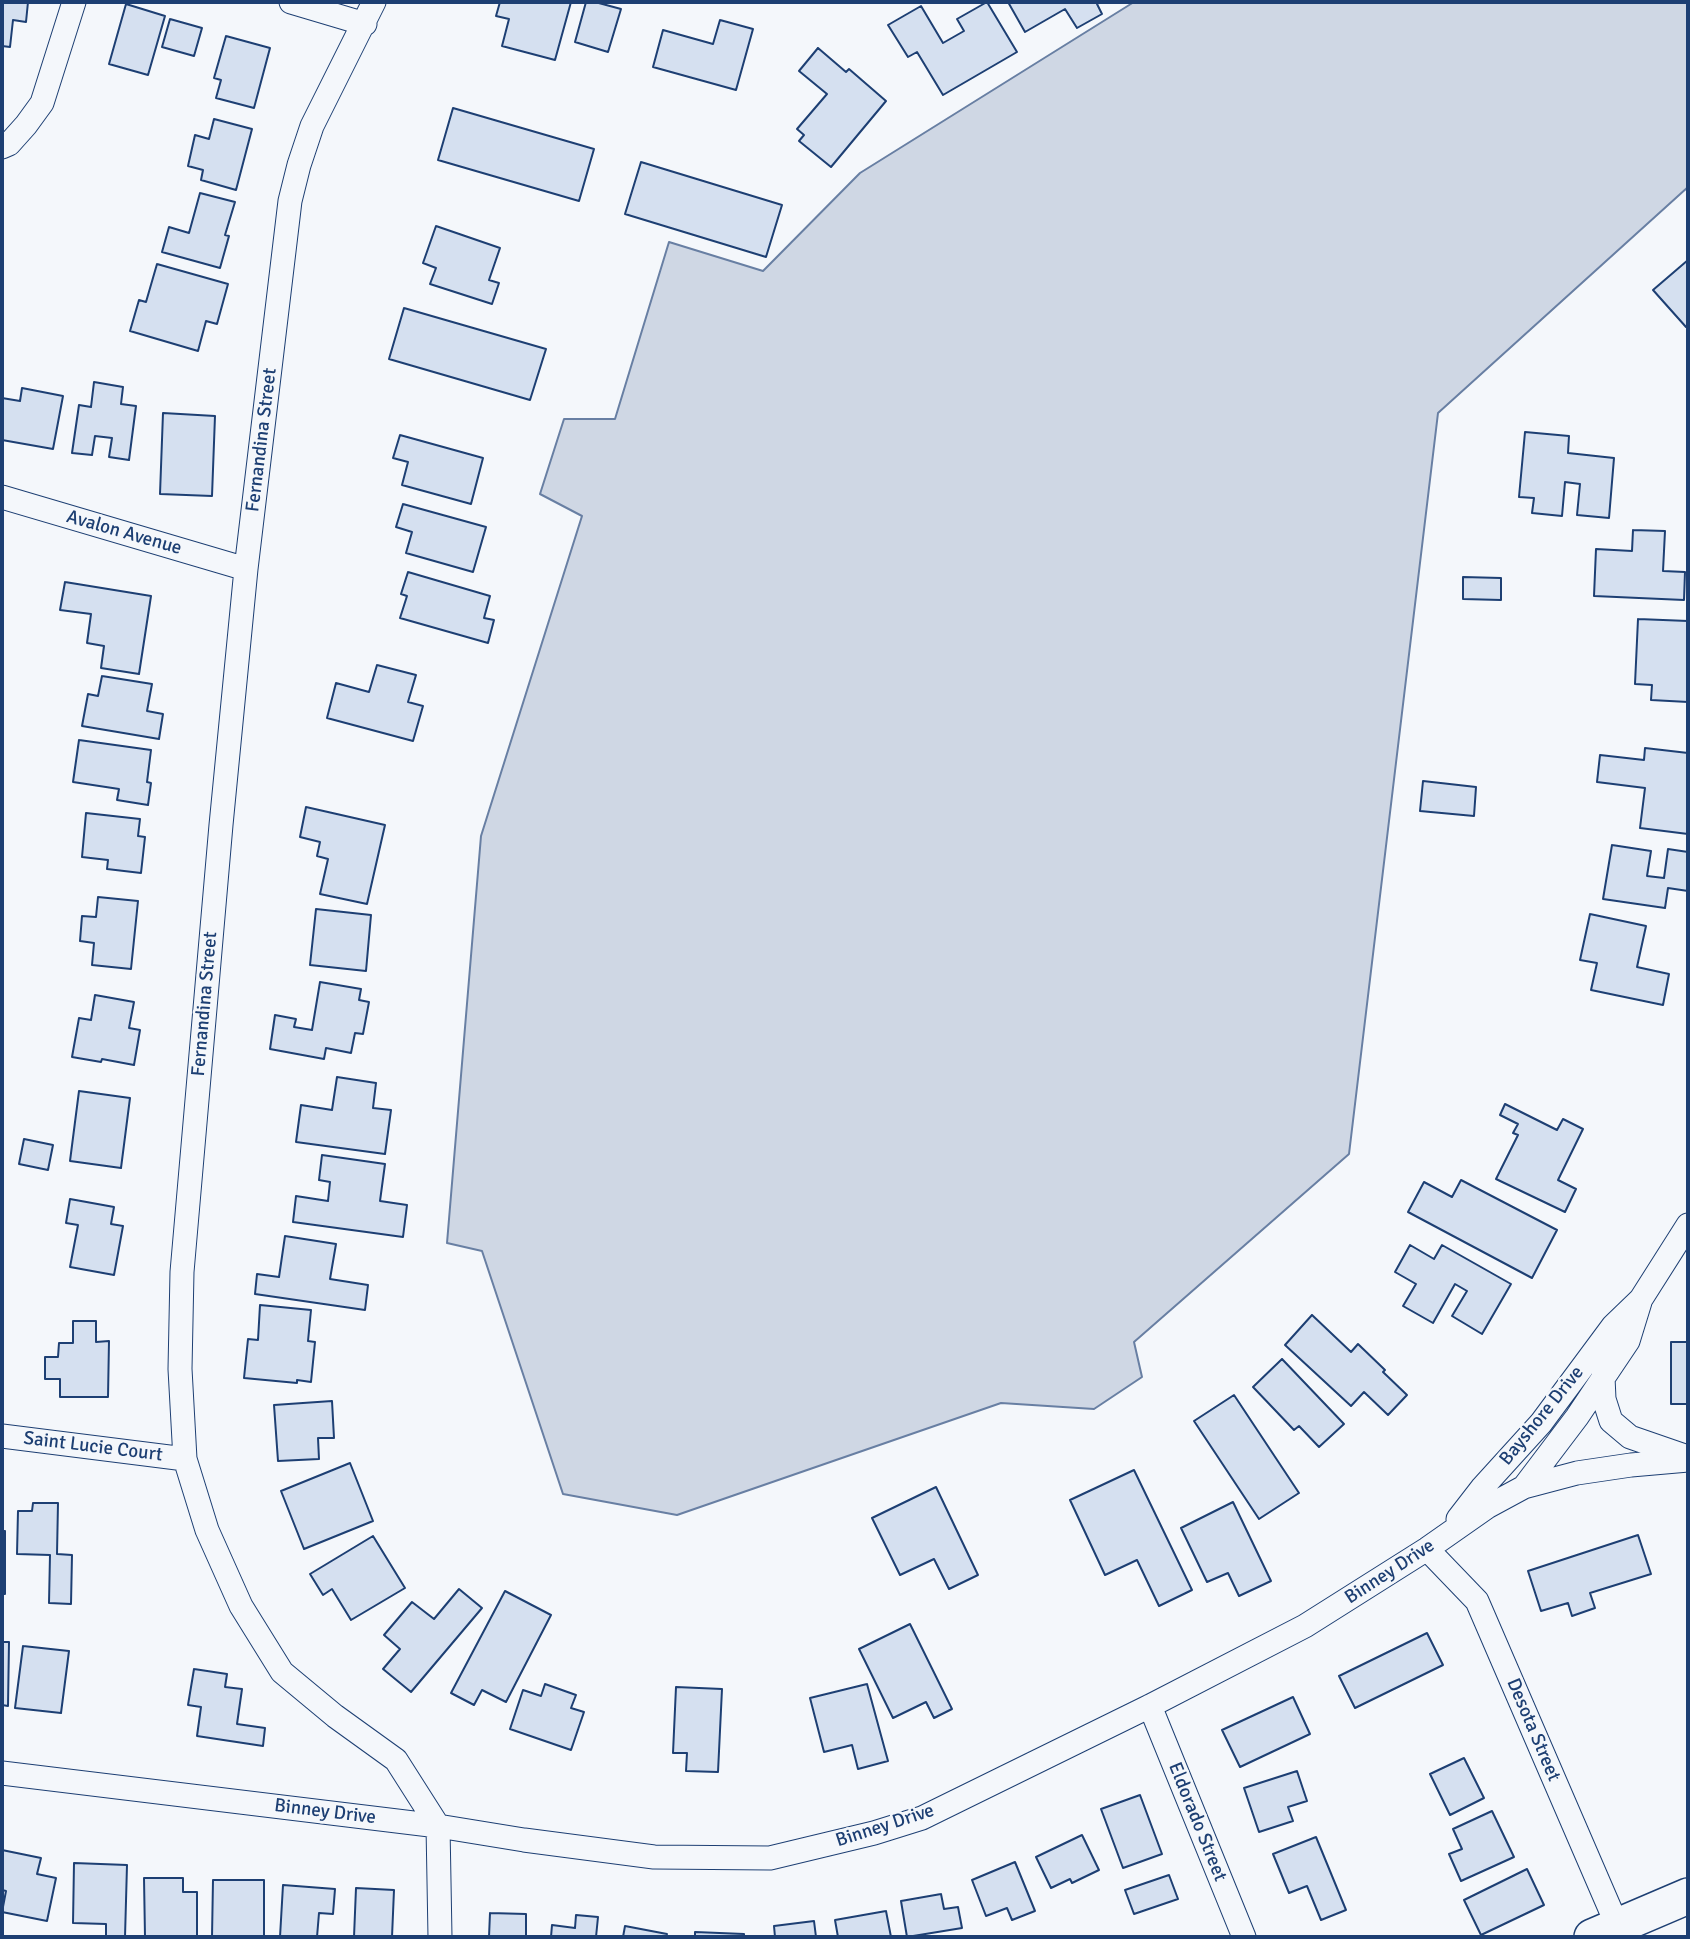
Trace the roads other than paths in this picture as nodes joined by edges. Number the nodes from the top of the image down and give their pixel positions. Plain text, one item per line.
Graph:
1 (74, 2) edge
2 (291, 2) edge
3 (374, 2) edge
4 (365, 24) junction
5 (2, 147) edge
6 (2, 497) edge
7 (246, 569) junction
8 (1688, 1225) edge
9 (1641, 1299) junction
10 (1604, 1377) junction
11 (2, 1436) edge
12 (185, 1459) junction
13 (1688, 1459) edge
14 (1524, 1487) junction
15 (1447, 1535) junction
16 (1427, 1549) junction
17 (1150, 1706) junction
18 (2, 1773) edge
19 (438, 1826) junction
20 (1688, 1896) edge
21 (1605, 1931) edge
22 (440, 1937) edge
23 (1244, 1937) edge

1 - 5 street
2 - 4 street
3 - 4 street, Fernandina Street
4 - 7 street, Fernandina Street
6 - 7 street, Avalon Avenue
7 - 12 street, Fernandina Street
8 - 9 street, Bayshore Drive
9 - 10 street, Bayshore Drive
9 - 15 street, Bayshore Drive
10 - 13 street, Bayshore Drive
10 - 14 street, Bayshore Drive
11 - 12 street, Saint Lucie Court
12 - 19 street, Fernandina Street
13 - 14 street, Binney Drive
14 - 15 street, Binney Drive
15 - 16 street, Binney Drive
16 - 17 street, Binney Drive
16 - 21 street, Desota Street
17 - 19 street, Binney Drive
17 - 23 street, Eldorado Street
18 - 19 street, Binney Drive
19 - 22 street
20 - 21 main road

